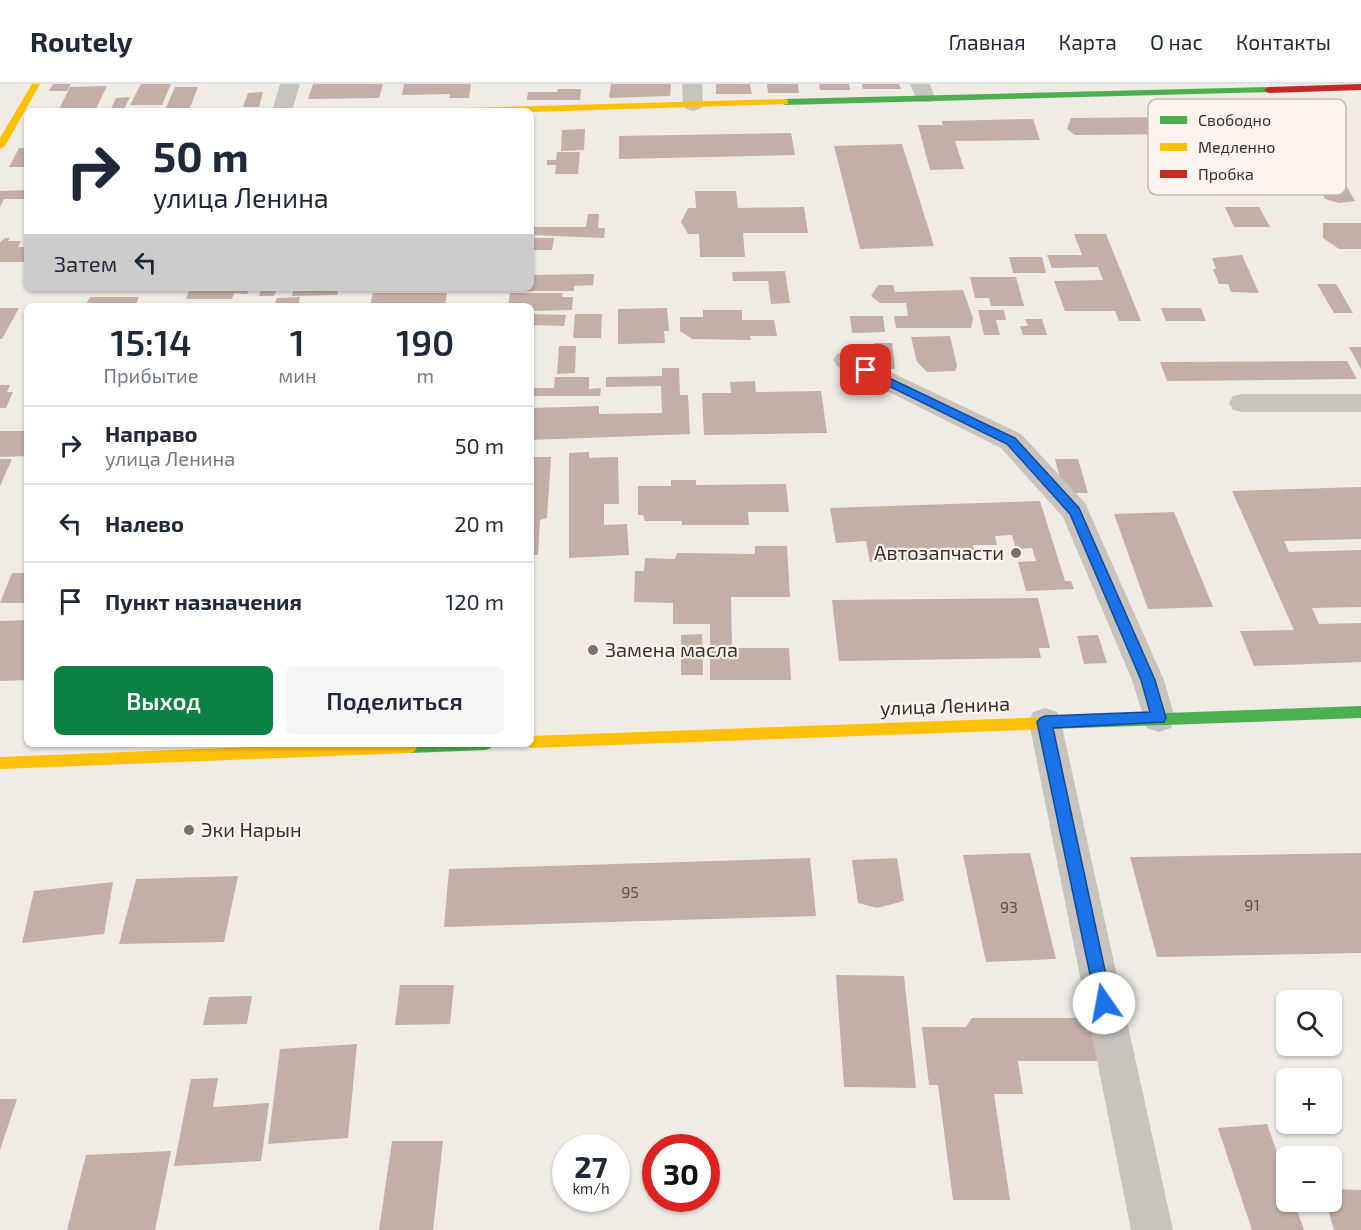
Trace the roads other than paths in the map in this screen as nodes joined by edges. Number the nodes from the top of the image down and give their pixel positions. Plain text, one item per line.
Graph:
1 (36, 84) edge
2 (290, 84) edge
3 (692, 84) edge
4 (1329, 86) edge
5 (1361, 87) edge
6 (922, 91) edge
7 (693, 105) junction
8 (283, 108) edge
9 (534, 109) edge
10 (13, 124) edge
11 (0, 146) edge
12 (846, 360) dead end
13 (1242, 403) dead end
14 (1361, 403) edge
15 (1361, 712) edge
16 (1159, 718) junction
17 (1045, 722) junction
18 (534, 742) edge
19 (409, 747) edge
20 (0, 763) edge
21 (1152, 1230) edge

1 - 10 street
2 - 8 street
3 - 7 street
4 - 5 street
4 - 6 street
6 - 7 street
7 - 9 street
10 - 11 street
12 - 16 street
13 - 14 street
15 - 16 street, улица Ленина
16 - 17 street, улица Ленина
17 - 18 street, улица Ленина
17 - 21 street
19 - 20 street

